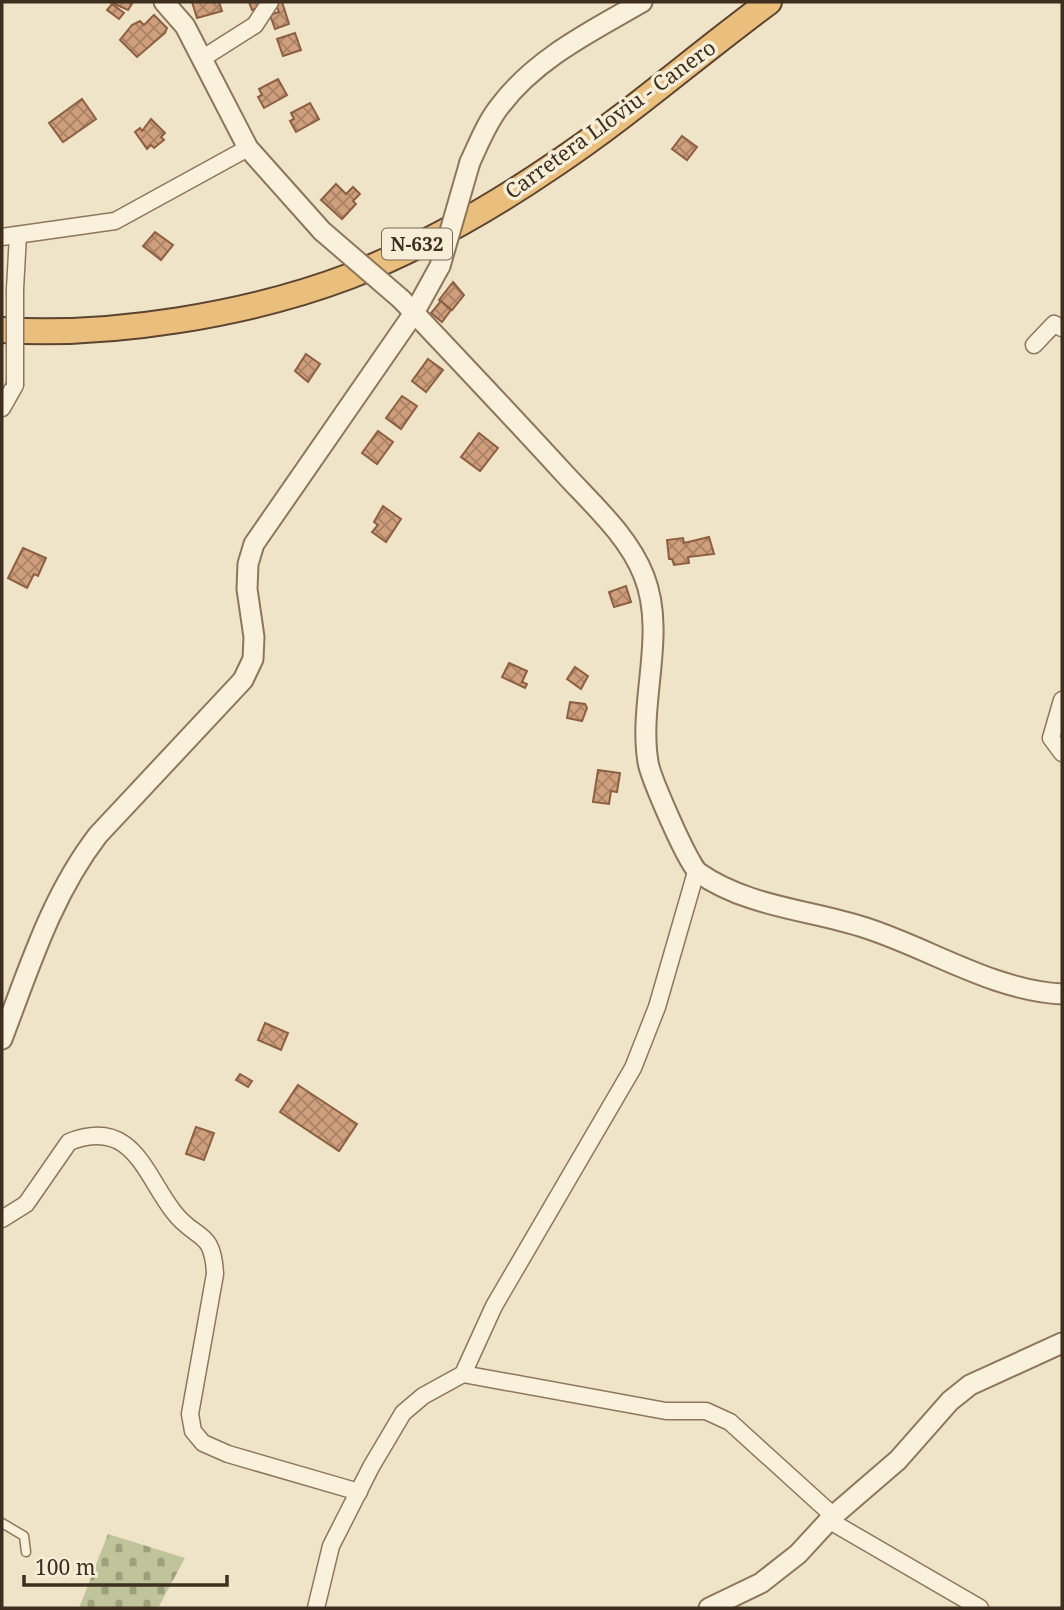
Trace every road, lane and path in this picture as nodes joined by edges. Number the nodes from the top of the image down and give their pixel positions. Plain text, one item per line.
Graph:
1 (270, 2) edge
2 (642, 2) edge
3 (769, 2) edge
4 (167, 3) edge
5 (203, 58) junction
6 (247, 148) junction
7 (10, 236) edge
8 (408, 306) junction
9 (1062, 327) edge
10 (2, 330) edge
11 (1034, 345) dead end
12 (2, 408) edge
13 (1062, 700) edge
14 (1062, 753) edge
15 (696, 872) junction
16 (1062, 994) edge
17 (2, 1039) edge
18 (2, 1219) edge
19 (1062, 1344) edge
20 (463, 1374) junction
21 (359, 1492) junction
22 (833, 1516) junction
23 (2, 1523) edge
24 (26, 1552) dead end
25 (316, 1608) edge
26 (709, 1608) edge
27 (980, 1608) edge

1 - 5 street
2 - 8 street, bridge
3 - 10 highway, Carretera Lloviu - Canero / N-632
4 - 5 street
5 - 6 street
6 - 7 street
6 - 8 street, bridge
7 - 12 street, bridge
8 - 15 street
8 - 17 street
9 - 11 street
13 - 14 street
15 - 16 street
15 - 20 street
18 - 21 street
19 - 22 street
20 - 21 street
20 - 22 street
21 - 25 street
22 - 26 street
22 - 27 street
23 - 24 lane

